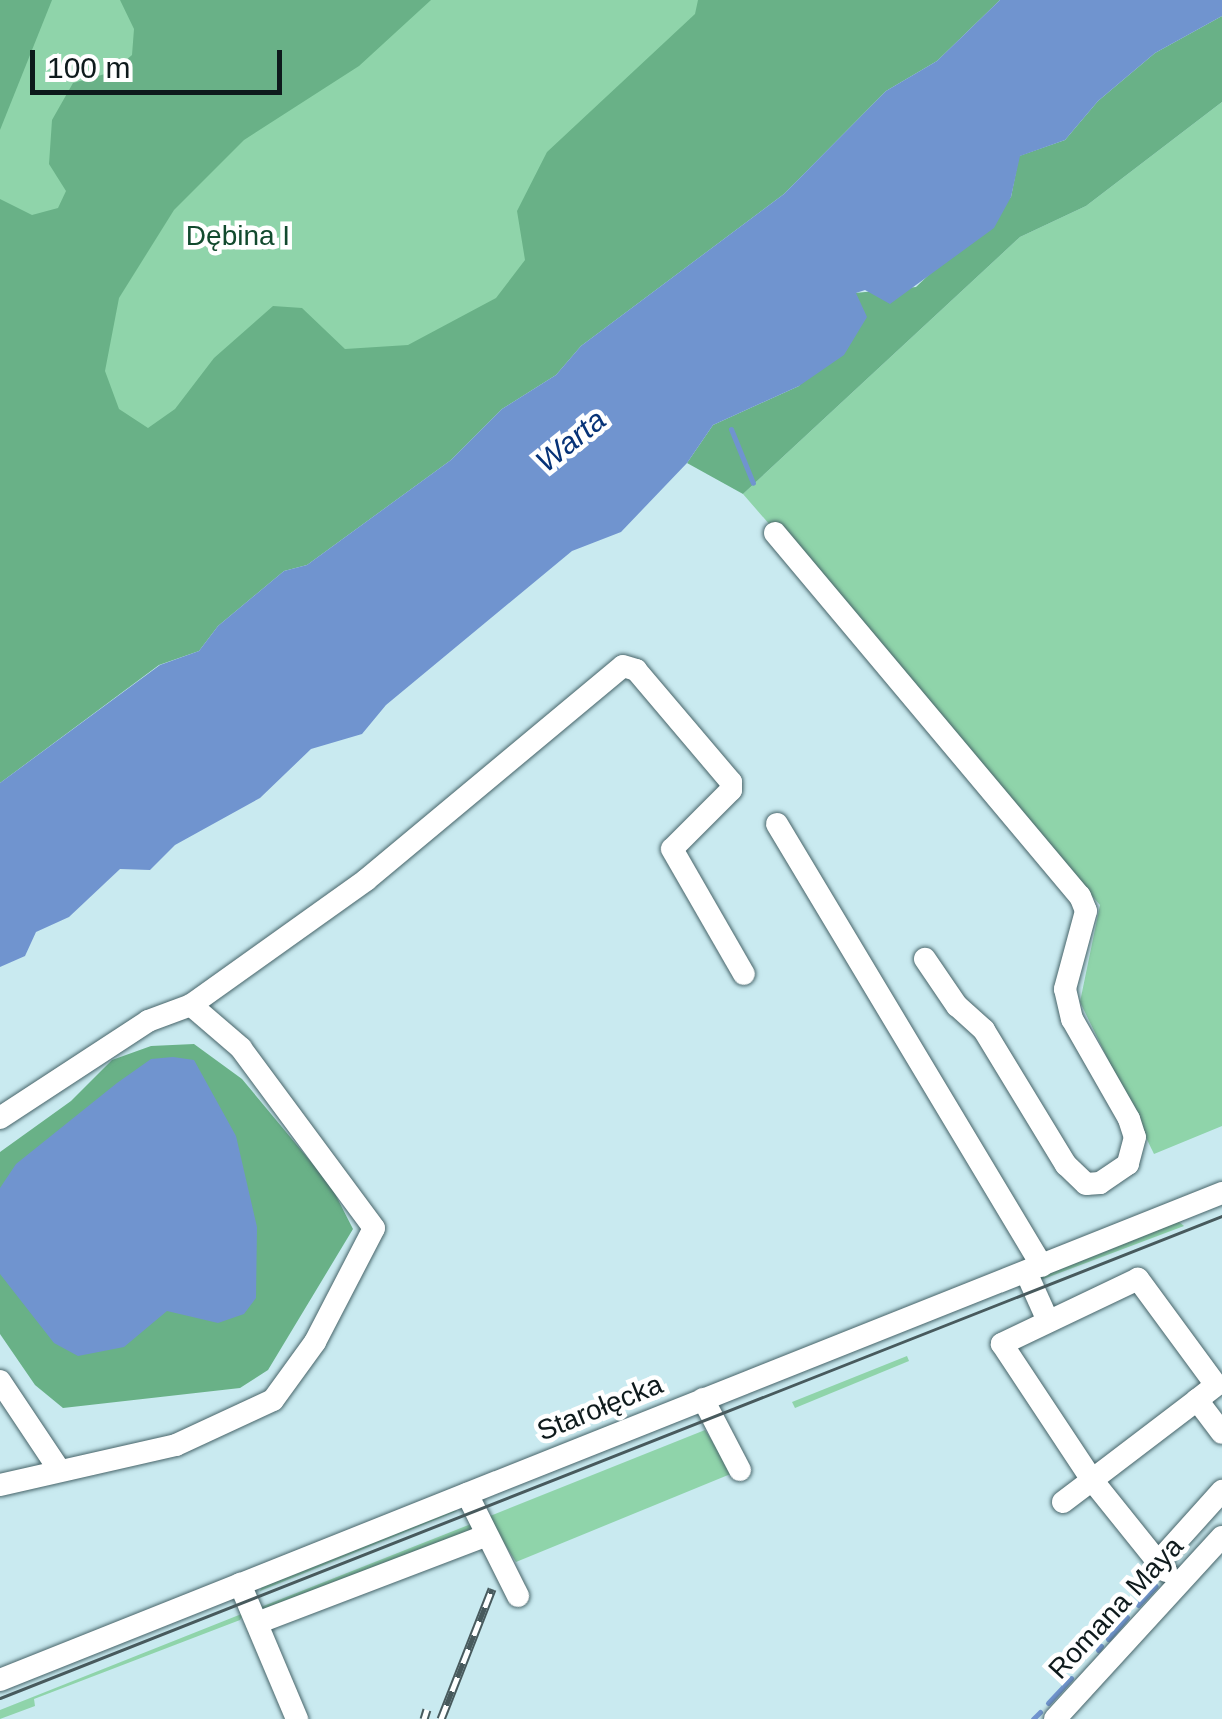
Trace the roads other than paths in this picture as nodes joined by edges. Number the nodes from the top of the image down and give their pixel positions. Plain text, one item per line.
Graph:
1 (775, 533) dead end
2 (777, 824) dead end
3 (925, 960) dead end
4 (744, 974) dead end
5 (190, 1005) junction
6 (0, 1118) edge
7 (1222, 1192) edge
8 (1034, 1269) junction
9 (1048, 1322) junction
10 (0, 1381) edge
11 (703, 1399) junction
12 (1197, 1400) junction
13 (1222, 1432) edge
14 (58, 1468) junction
15 (740, 1470) dead end
16 (1092, 1480) junction
17 (0, 1485) edge
18 (1222, 1492) edge
19 (467, 1494) junction
20 (1064, 1502) dead end
21 (487, 1535) junction
22 (1222, 1537) edge
23 (1158, 1562) junction
24 (240, 1584) junction
25 (1178, 1585) junction
26 (518, 1596) dead end
27 (257, 1623) junction
28 (0, 1680) edge
29 (297, 1719) edge
30 (1055, 1719) edge

1 - 3 street
2 - 8 street
4 - 5 street
5 - 6 street
5 - 14 street
7 - 8 street, Starołęcka
8 - 9 street
8 - 11 street, Starołęcka
9 - 12 street
9 - 16 street
10 - 14 street
11 - 15 street
11 - 19 street, Starołęcka
12 - 13 street
12 - 16 street
14 - 17 street
16 - 20 street
16 - 23 street
18 - 23 street
19 - 21 street
19 - 24 street, Starołęcka
21 - 26 street
21 - 27 street
22 - 25 street, Romana Maya
23 - 25 street
24 - 27 street
24 - 28 street, Starołęcka
25 - 30 street, Romana Maya
27 - 29 street

